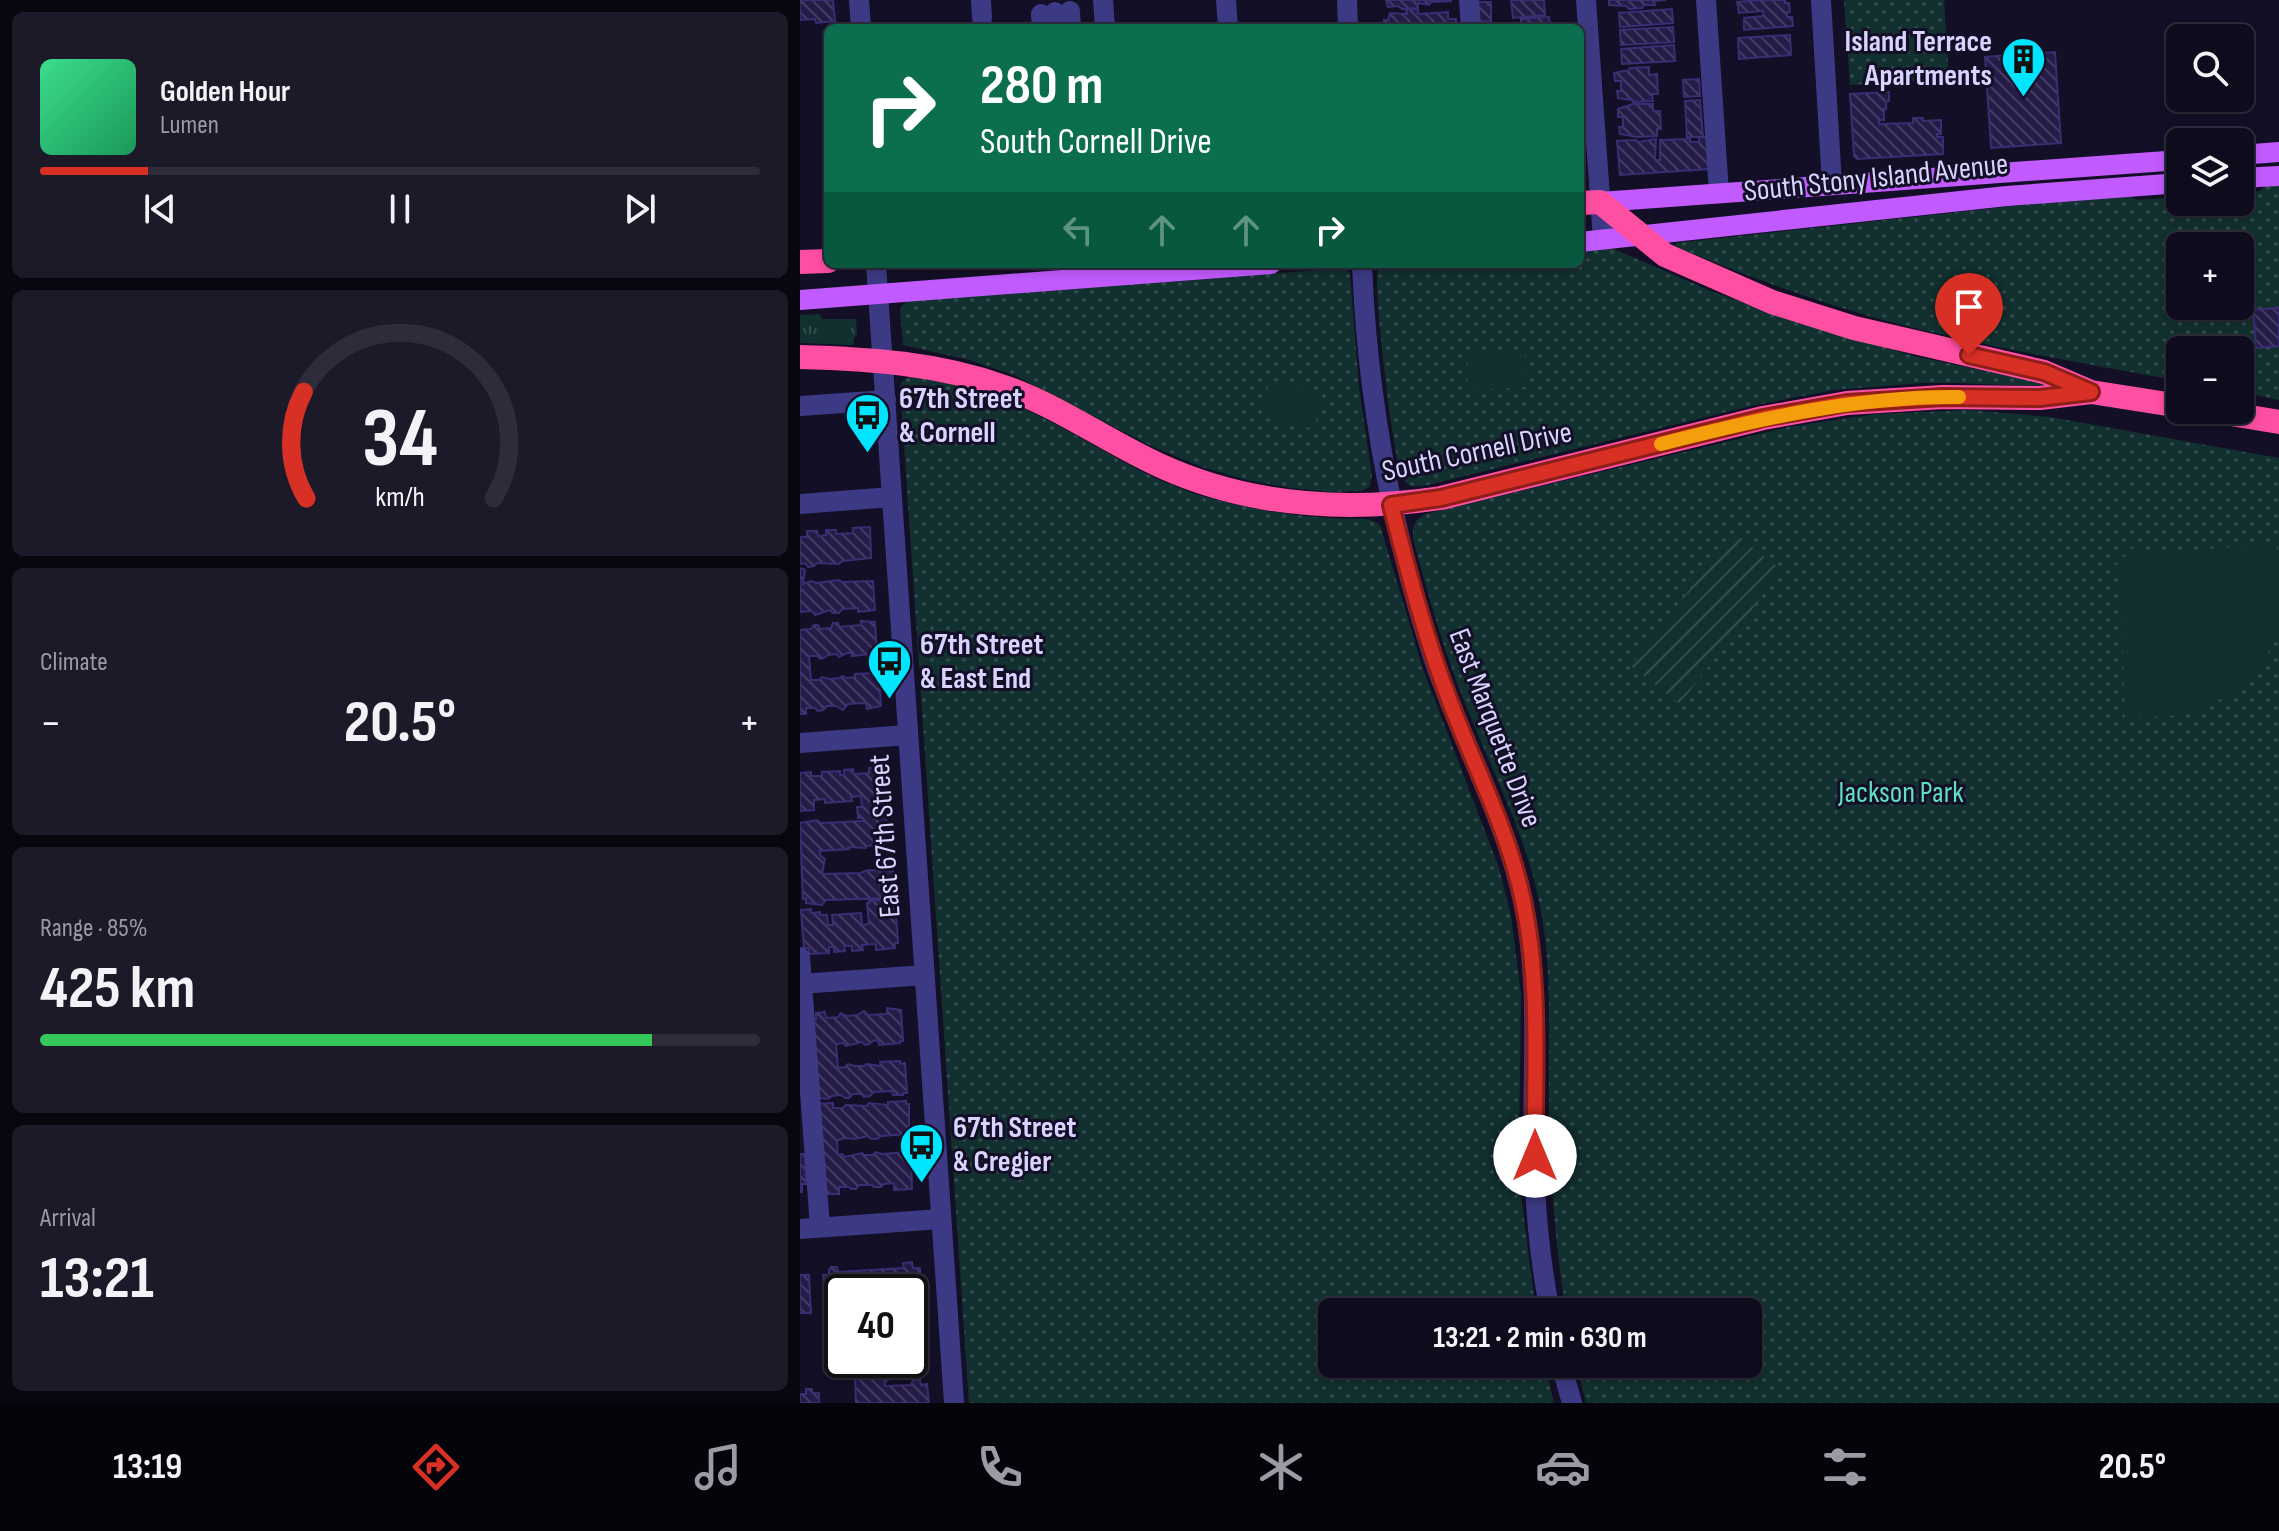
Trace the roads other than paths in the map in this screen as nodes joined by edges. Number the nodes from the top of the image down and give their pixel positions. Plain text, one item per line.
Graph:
1 (859, 0) edge
2 (1103, 0) edge
3 (1226, 0) edge
4 (1347, 0) edge
5 (1469, 0) edge
6 (1586, 0) edge
7 (1706, 0) edge
8 (1821, 0) edge
9 (861, 24) edge
10 (1105, 24) edge
11 (1228, 24) edge
12 (1348, 24) edge
13 (1471, 24) edge
14 (2279, 152) edge
15 (2254, 154) edge
16 (2166, 161) edge
17 (2279, 176) edge
18 (2254, 177) edge
19 (2166, 184) edge
20 (1832, 185) junction
21 (1719, 193) junction
22 (1590, 202) edge
23 (1642, 236) junction
24 (1603, 240) junction
25 (1584, 242) edge
26 (824, 261) edge
27 (800, 262) edge
28 (876, 268) edge
29 (1220, 268) edge
30 (1362, 268) edge
31 (878, 295) junction
32 (800, 300) edge
33 (800, 357) edge
34 (883, 361) junction
35 (2091, 392) junction
36 (886, 400) junction
37 (2166, 404) edge
38 (800, 406) edge
39 (2254, 418) edge
40 (2279, 422) edge
41 (892, 497) junction
42 (800, 504) edge
43 (1391, 505) junction
44 (908, 735) junction
45 (800, 743) edge
46 (800, 957) edge
47 (925, 975) junction
48 (801, 984) edge
49 (805, 1106) edge
50 (941, 1219) junction
51 (810, 1228) edge
52 (1548, 1298) edge
53 (1565, 1378) edge
54 (954, 1403) edge
55 (1572, 1403) edge

1 - 9 street
2 - 10 street
3 - 11 street
4 - 12 street
5 - 13 street
6 - 22 street
7 - 21 street
8 - 20 street
14 - 15 main road
16 - 20 main road, South Stony Island Avenue
17 - 18 main road
19 - 23 main road, South Stony Island Avenue
20 - 21 main road, South Stony Island Avenue
21 - 22 main road, South Stony Island Avenue
22 - 23 highway, South Cornell Drive
22 - 24 street
23 - 24 main road, South Stony Island Avenue
23 - 35 highway, South Cornell Drive
24 - 25 main road, South Stony Island Avenue
26 - 27 highway
28 - 31 street, East 67th Street
29 - 31 main road
30 - 43 street, East Marquette Drive
31 - 32 main road
31 - 34 street, East 67th Street
33 - 34 highway, South Cornell Drive
34 - 36 street, East 67th Street
34 - 43 highway, South Cornell Drive
35 - 37 highway, South Cornell Drive
35 - 43 highway, South Cornell Drive
36 - 38 street
36 - 41 street, East 67th Street
39 - 40 highway
41 - 42 street
41 - 44 street, East 67th Street
43 - 52 street, East Marquette Drive
44 - 45 street
44 - 47 street, East 67th Street
46 - 48 street
47 - 48 street
47 - 50 street, East 67th Street
48 - 49 street
49 - 51 street
50 - 51 street
50 - 54 street, East 67th Street
53 - 55 street

